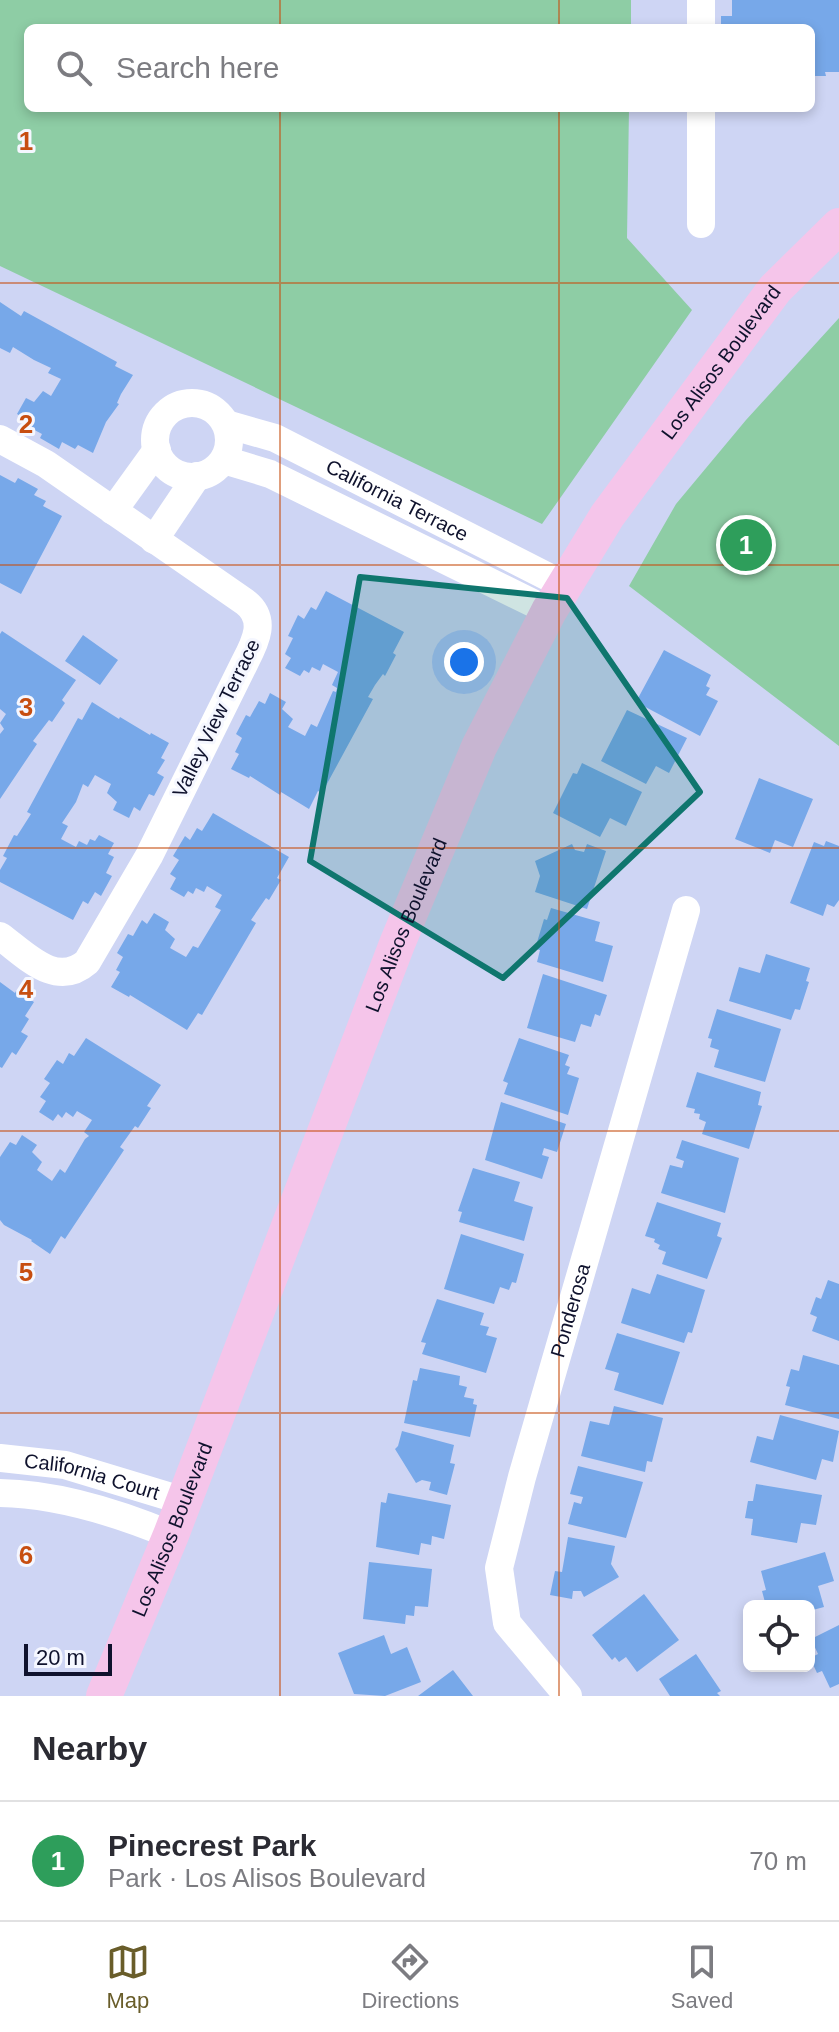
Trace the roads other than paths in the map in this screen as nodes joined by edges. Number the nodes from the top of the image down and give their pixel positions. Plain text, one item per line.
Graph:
1 (701, 0) edge
2 (701, 24) edge
3 (701, 112) edge
4 (701, 224) dead end
5 (839, 226) edge
6 (226, 424) junction
7 (0, 439) edge
8 (157, 450) junction
9 (224, 460) junction
10 (197, 476) junction
11 (113, 511) junction
12 (154, 540) junction
13 (557, 598) junction
14 (686, 910) dead end
15 (0, 936) edge
16 (0, 1458) edge
17 (0, 1493) edge
18 (184, 1501) junction
19 (171, 1535) junction
20 (104, 1696) edge
21 (568, 1696) edge

1 - 2 street
3 - 4 street
5 - 13 main road, Los Alisos Boulevard
6 - 8 street, California Terrace
6 - 9 street
6 - 13 street, California Terrace
7 - 11 street, Valley View Terrace
8 - 10 street
8 - 11 street, California Terrace
9 - 10 street
9 - 13 street, California Terrace
10 - 12 street
11 - 12 street, Valley View Terrace
12 - 15 street, Valley View Terrace
13 - 18 main road, Los Alisos Boulevard
14 - 21 street, Ponderosa
16 - 18 street, California Court
17 - 19 street, California Court
18 - 19 main road, Los Alisos Boulevard
19 - 20 main road, Los Alisos Boulevard

